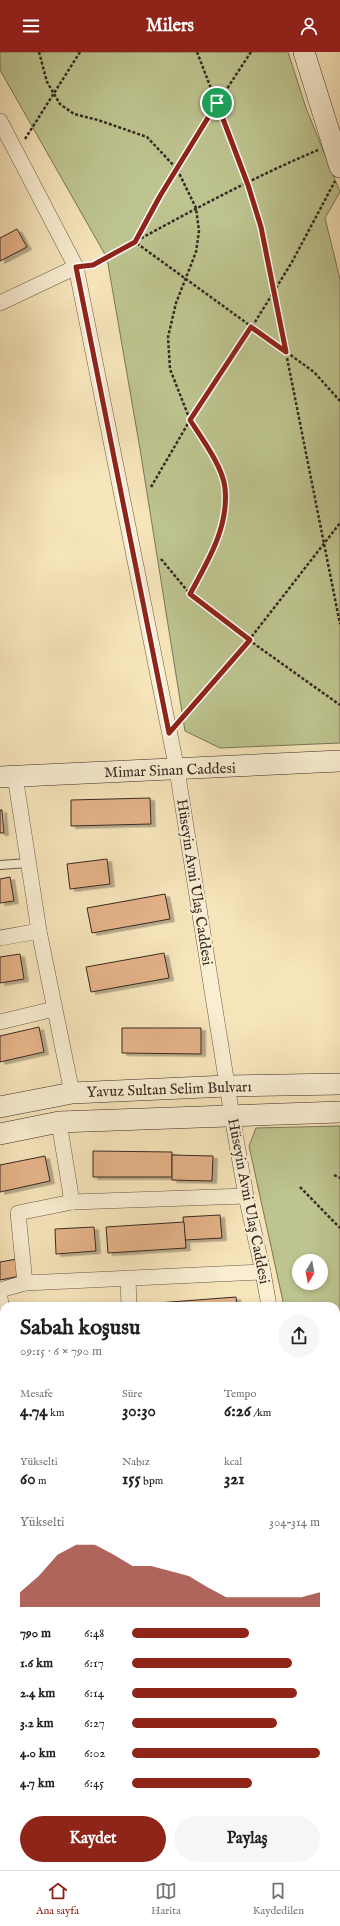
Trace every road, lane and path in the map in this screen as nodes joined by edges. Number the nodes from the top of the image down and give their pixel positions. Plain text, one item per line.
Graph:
1 (39, 52) edge
2 (80, 52) edge
3 (197, 52) edge
4 (251, 52) edge
5 (304, 52) edge
6 (53, 95) junction
7 (217, 103) junction
8 (2, 129) edge
9 (334, 131) edge
10 (16, 152) junction
11 (177, 169) junction
12 (338, 172) edge
13 (247, 181) junction
14 (196, 208) junction
15 (135, 242) junction
16 (76, 267) junction
17 (186, 279) junction
18 (273, 291) junction
19 (0, 303) edge
20 (251, 327) junction
21 (286, 352) junction
22 (340, 401) edge
23 (190, 420) junction
24 (151, 487) dead end
25 (340, 523) edge
26 (324, 544) junction
27 (161, 559) dead end
28 (190, 594) junction
29 (340, 624) edge
30 (250, 640) junction
31 (340, 705) edge
32 (169, 733) junction
33 (340, 762) edge
34 (177, 770) junction
35 (8, 776) edge
36 (28, 863) junction
37 (0, 865) edge
38 (39, 931) junction
39 (0, 938) edge
40 (54, 1009) junction
41 (0, 1022) edge
42 (340, 1084) edge
43 (227, 1086) junction
44 (72, 1093) junction
45 (0, 1108) edge
46 (340, 1112) edge
47 (232, 1116) junction
48 (59, 1122) junction
49 (0, 1134) edge
50 (334, 1175) dead end
51 (340, 1178) edge
52 (300, 1187) dead end
53 (246, 1196) junction
54 (72, 1202) junction
55 (340, 1228) edge
56 (263, 1272) junction
57 (128, 1278) junction
58 (25, 1283) junction
59 (0, 1290) edge
60 (129, 1302) edge
61 (268, 1302) edge

1 - 6 path
2 - 6 path
3 - 7 path
4 - 7 path
5 - 9 main road
6 - 10 path
6 - 11 path
7 - 11 path
7 - 13 path
8 - 10 street, Hüseyin Avni Ulaş Caddesi
9 - 12 main road
9 - 13 path
10 - 16 street, Hüseyin Avni Ulaş Caddesi
11 - 14 path
11 - 15 path
12 - 18 path
13 - 14 path
13 - 18 path
14 - 15 path
14 - 17 path
15 - 16 path
15 - 17 path
16 - 19 street
16 - 32 street, Hüseyin Avni Ulaş Caddesi
17 - 20 path
17 - 23 path
18 - 20 path
18 - 21 path
20 - 21 path
20 - 23 path
21 - 22 path
21 - 26 path
23 - 24 path
23 - 28 path
25 - 26 path
26 - 29 path
26 - 30 path
27 - 28 path
28 - 30 path
30 - 31 path
30 - 32 path
32 - 34 street, Hüseyin Avni Ulaş Caddesi
33 - 34 main road, Mimar Sinan Caddesi
34 - 35 main road, Mimar Sinan Caddesi
34 - 43 street, Hüseyin Avni Ulaş Caddesi
35 - 36 street
36 - 37 lane
36 - 38 street
38 - 39 street
38 - 40 street
40 - 41 street
40 - 44 street
42 - 43 main road, Yavuz Sultan Selim Bulvarı
43 - 44 main road, Yavuz Sultan Selim Bulvarı
43 - 47 street, Hüseyin Avni Ulaş Caddesi
44 - 45 main road, Yavuz Sultan Selim Bulvarı
46 - 47 main road, Yavuz Sultan Selim Bulvarı
47 - 48 main road, Yavuz Sultan Selim Bulvarı
47 - 53 street, Hüseyin Avni Ulaş Caddesi
48 - 49 main road, Yavuz Sultan Selim Bulvarı
48 - 54 street
50 - 51 path
52 - 55 path
53 - 54 street
53 - 56 street, Hüseyin Avni Ulaş Caddesi
54 - 58 street
56 - 57 street
56 - 61 street, Hüseyin Avni Ulaş Caddesi
57 - 58 street
57 - 60 street
58 - 59 street

